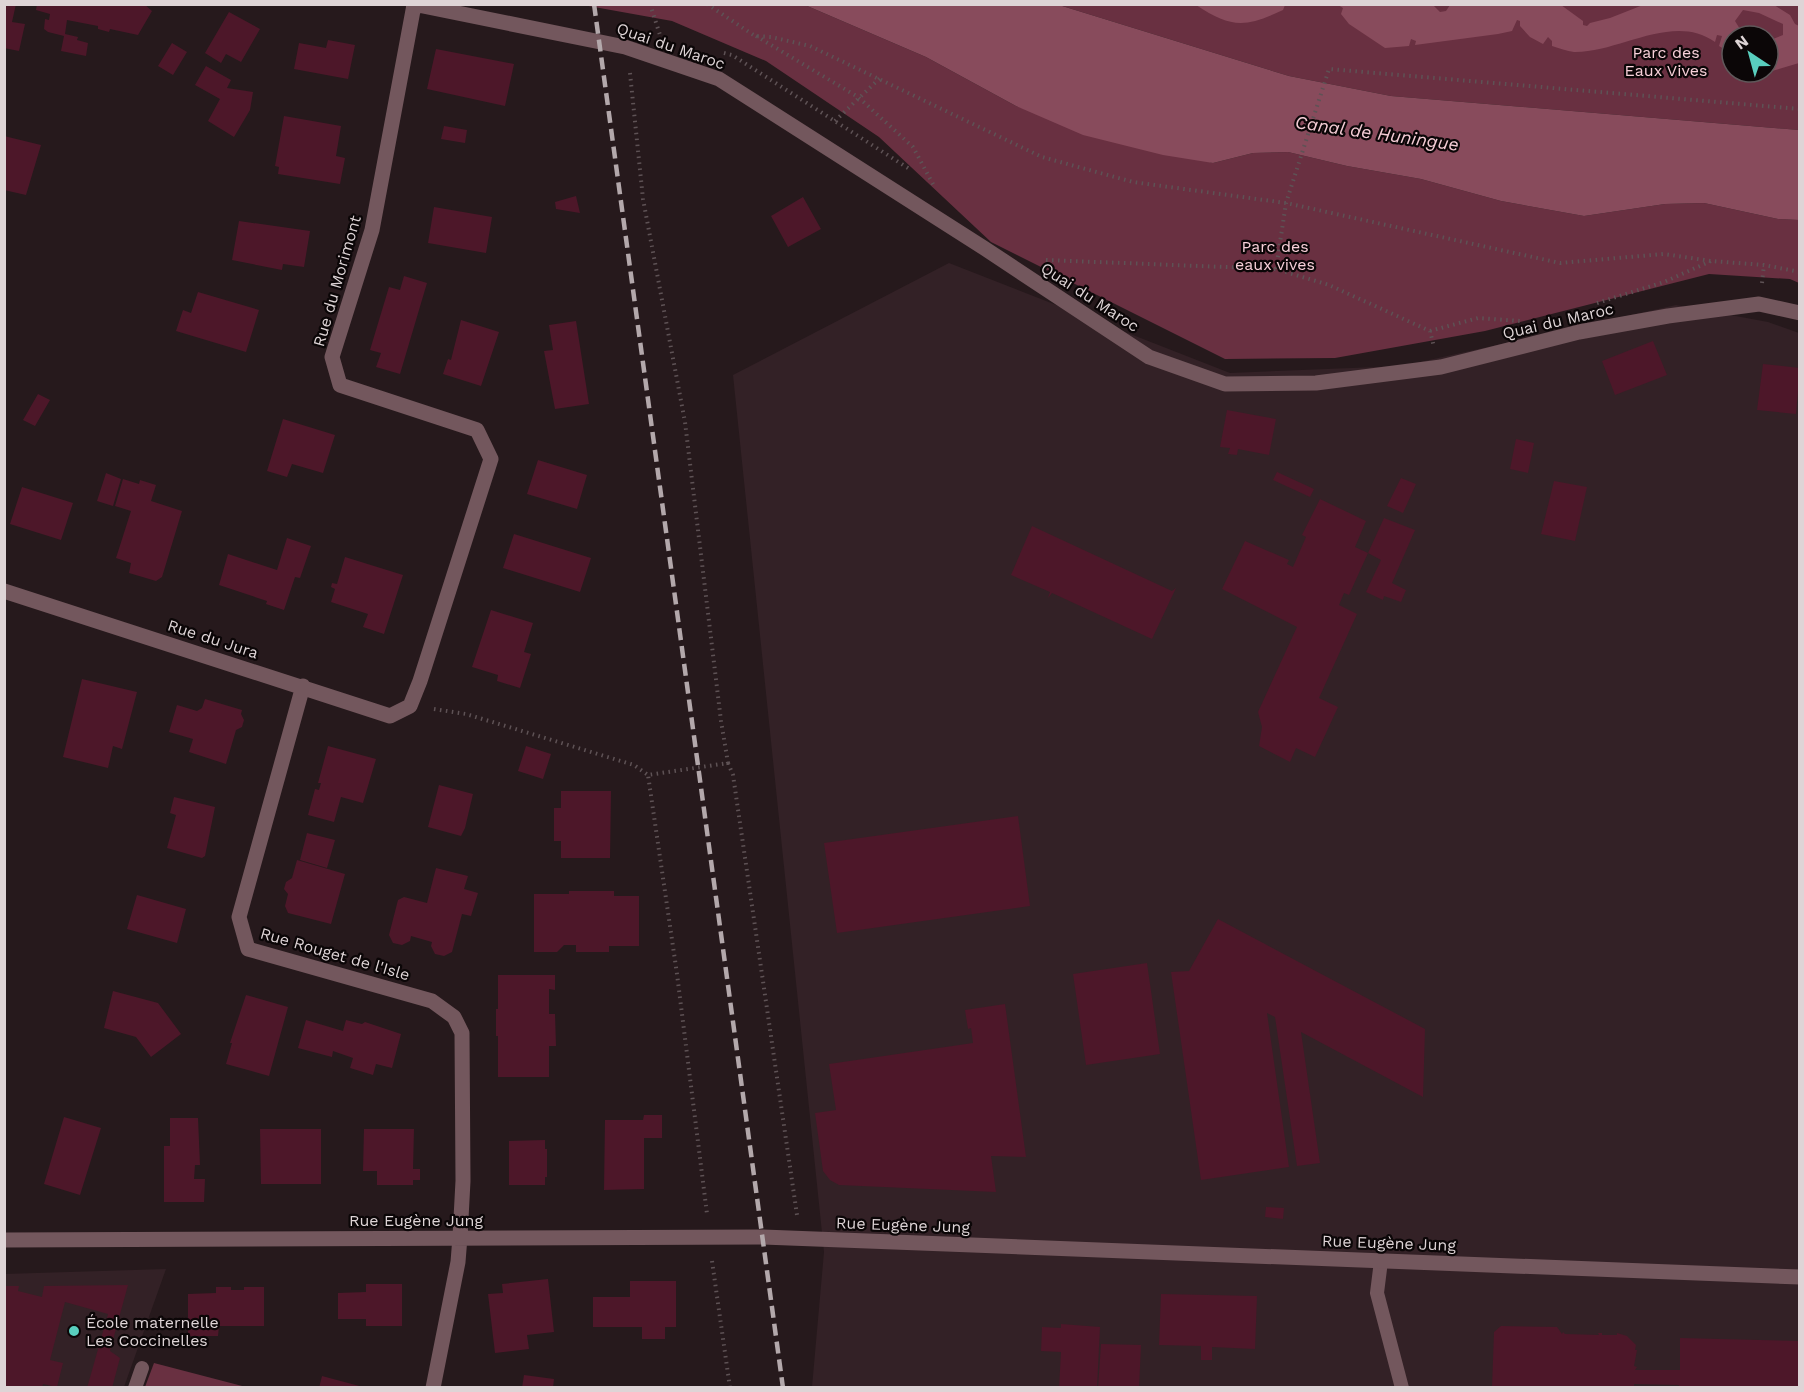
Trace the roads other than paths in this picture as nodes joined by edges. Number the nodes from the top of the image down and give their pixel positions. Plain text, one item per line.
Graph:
1 (414, 5) edge
2 (1800, 312) edge
3 (4, 591) edge
4 (303, 686) junction
5 (410, 706) joint
6 (460, 1238) junction
7 (4, 1240) edge
8 (1381, 1261) junction
9 (1800, 1277) edge
10 (142, 1368) dead end
11 (135, 1388) edge
12 (433, 1388) edge
13 (1402, 1388) edge

1 - 2 street, Quai du Maroc
1 - 5 street, Rue du Morimont
3 - 4 street, Rue du Jura
4 - 5 street, Rue du Jura
4 - 6 street, Rue Rouget de l'Isle
6 - 7 street, Rue Eugène Jung
6 - 8 street, Rue Eugène Jung
6 - 12 street
8 - 9 street, Rue Eugène Jung
8 - 13 lane
10 - 11 lane

